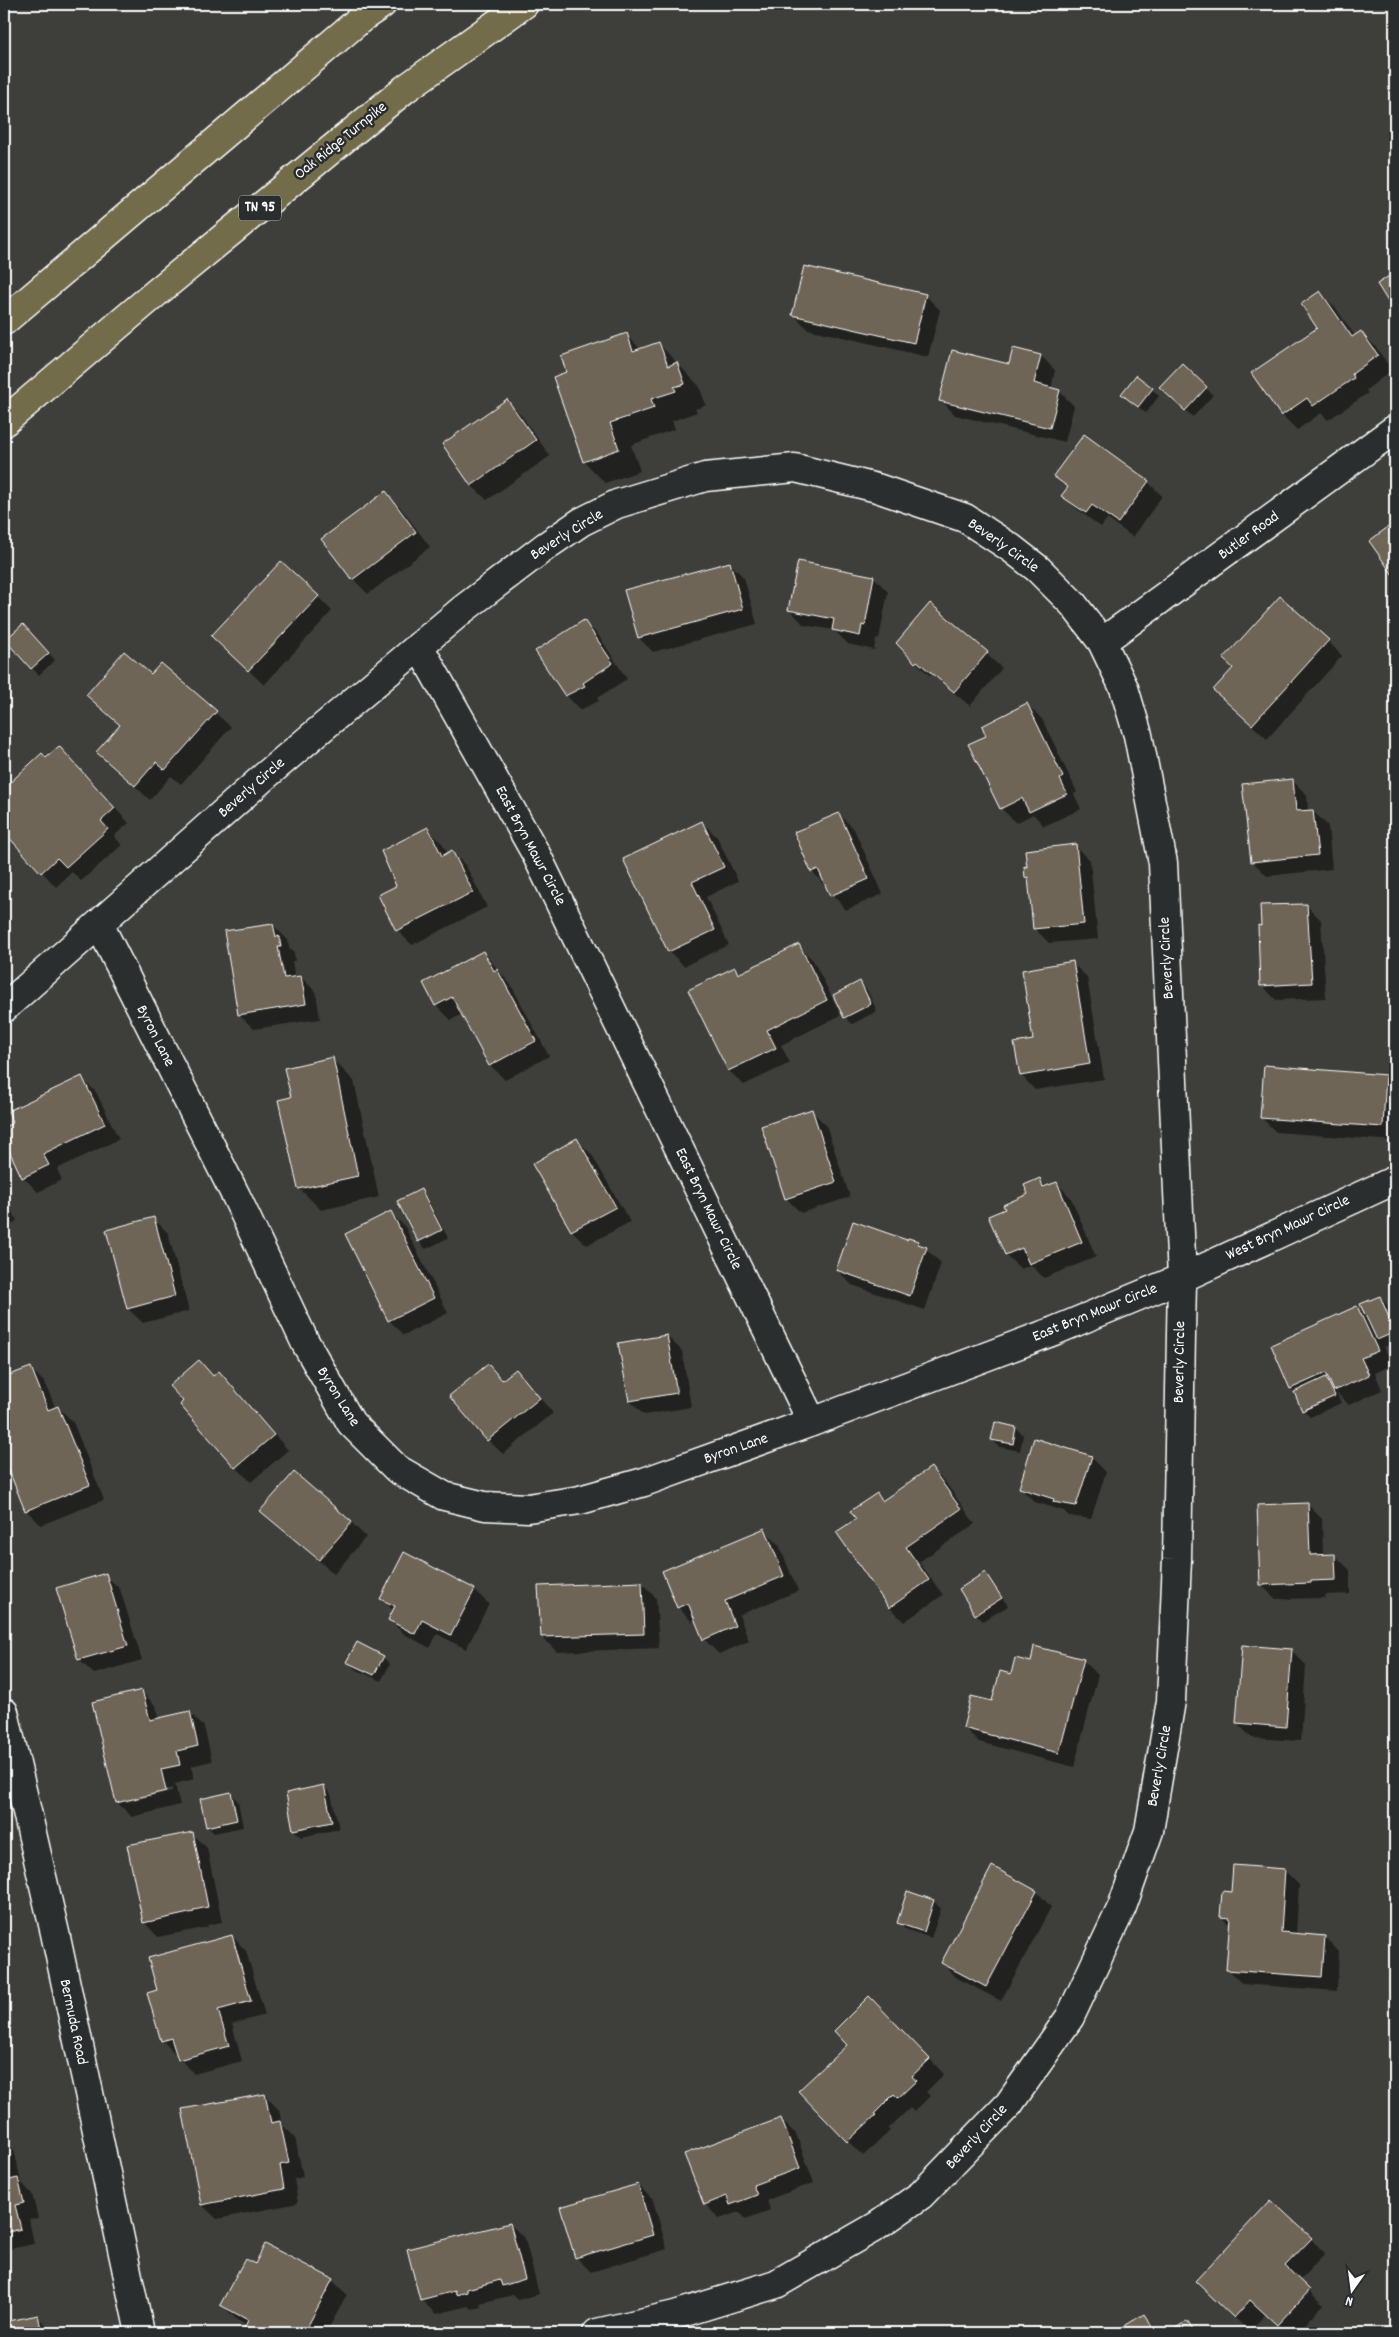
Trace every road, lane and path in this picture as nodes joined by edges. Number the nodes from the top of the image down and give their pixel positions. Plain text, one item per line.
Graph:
1 (382, 4) edge
2 (524, 4) edge
3 (4, 321) edge
4 (4, 422) edge
5 (1395, 429) edge
6 (1102, 642) junction
7 (419, 646) junction
8 (99, 924) junction
9 (4, 1008) edge
10 (1395, 1180) edge
11 (1182, 1278) junction
12 (812, 1422) junction
13 (4, 1712) edge
14 (11, 1774) edge
15 (140, 2333) edge
16 (598, 2333) edge

1 - 3 highway
2 - 4 highway, Oak Ridge Turnpike / TN 95
5 - 6 street, Butler Road
6 - 7 street, Beverly Circle
6 - 11 street, Beverly Circle
7 - 8 street, Beverly Circle
7 - 12 street, East Bryn Mawr Circle
8 - 9 street, Beverly Circle
8 - 12 street, Byron Lane
10 - 11 street, West Bryn Mawr Circle
11 - 12 street, East Bryn Mawr Circle
11 - 16 street, Beverly Circle
13 - 14 street, Bermuda Road
14 - 15 street, Bermuda Road

